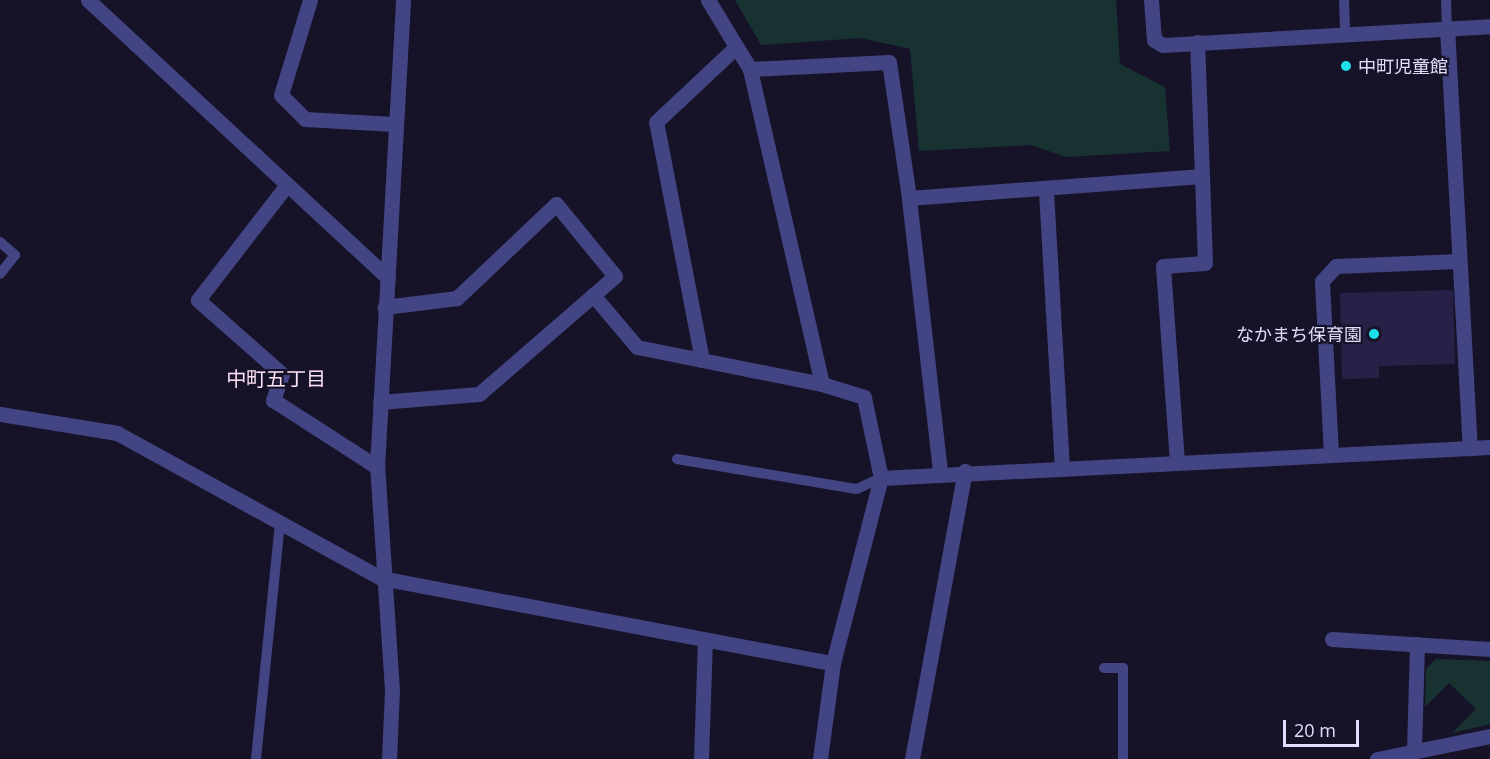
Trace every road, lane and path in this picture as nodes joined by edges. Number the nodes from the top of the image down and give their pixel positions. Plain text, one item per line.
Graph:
1 (88, 0) edge
2 (310, 0) edge
3 (403, 0) edge
4 (708, 0) edge
5 (1151, 0) edge
6 (1344, 0) edge
7 (1446, 0) edge
8 (1490, 26) edge
9 (1447, 27) junction
10 (1345, 34) junction
11 (1197, 42) junction
12 (736, 47) junction
13 (750, 69) junction
14 (394, 124) junction
15 (1202, 176) junction
16 (286, 186) junction
17 (1046, 190) junction
18 (909, 198) junction
19 (0, 242) edge
20 (1458, 261) junction
21 (0, 274) edge
22 (388, 278) junction
23 (593, 295) junction
24 (386, 307) junction
25 (702, 360) junction
26 (822, 384) junction
27 (380, 402) junction
28 (0, 414) edge
29 (1490, 447) edge
30 (1470, 448) junction
31 (1331, 454) junction
32 (677, 459) dead end
33 (1177, 462) junction
34 (376, 467) junction
35 (1062, 468) junction
36 (940, 471) junction
37 (965, 471) junction
38 (881, 478) junction
39 (280, 524) junction
40 (381, 578) junction
41 (1332, 639) dead end
42 (705, 640) junction
43 (1417, 644) junction
44 (1490, 648) edge
45 (833, 663) junction
46 (1104, 668) dead end
47 (1490, 736) edge
48 (1414, 751) junction
49 (255, 759) edge
50 (389, 759) edge
51 (701, 759) edge
52 (820, 759) edge
53 (912, 759) edge
54 (1123, 759) edge
55 (1377, 759) edge

1 - 16 street
2 - 14 street
3 - 14 street
4 - 12 street
5 - 11 street
6 - 10 lane
7 - 9 lane
8 - 9 street
9 - 10 street
9 - 20 street
10 - 11 street
11 - 15 street
12 - 13 street
12 - 25 street
13 - 18 street
13 - 26 street
14 - 22 street
15 - 17 street
15 - 33 street
16 - 22 street
16 - 34 street
17 - 18 street
17 - 35 street
18 - 36 street
19 - 21 lane
20 - 30 street
20 - 31 street
22 - 24 street
23 - 24 street
23 - 25 street
23 - 27 street
24 - 27 street
25 - 26 street
26 - 38 street
27 - 34 street
28 - 39 street
29 - 30 street
30 - 31 street
31 - 33 street
32 - 38 lane
33 - 35 street
34 - 40 street
35 - 37 street
36 - 37 street
36 - 38 street
37 - 53 street
38 - 45 street
39 - 40 street
39 - 49 lane
40 - 42 street
40 - 50 street
41 - 43 street
42 - 45 street
42 - 51 street
43 - 44 street
43 - 48 street
45 - 52 street
46 - 54 lane
47 - 48 street
48 - 55 street

